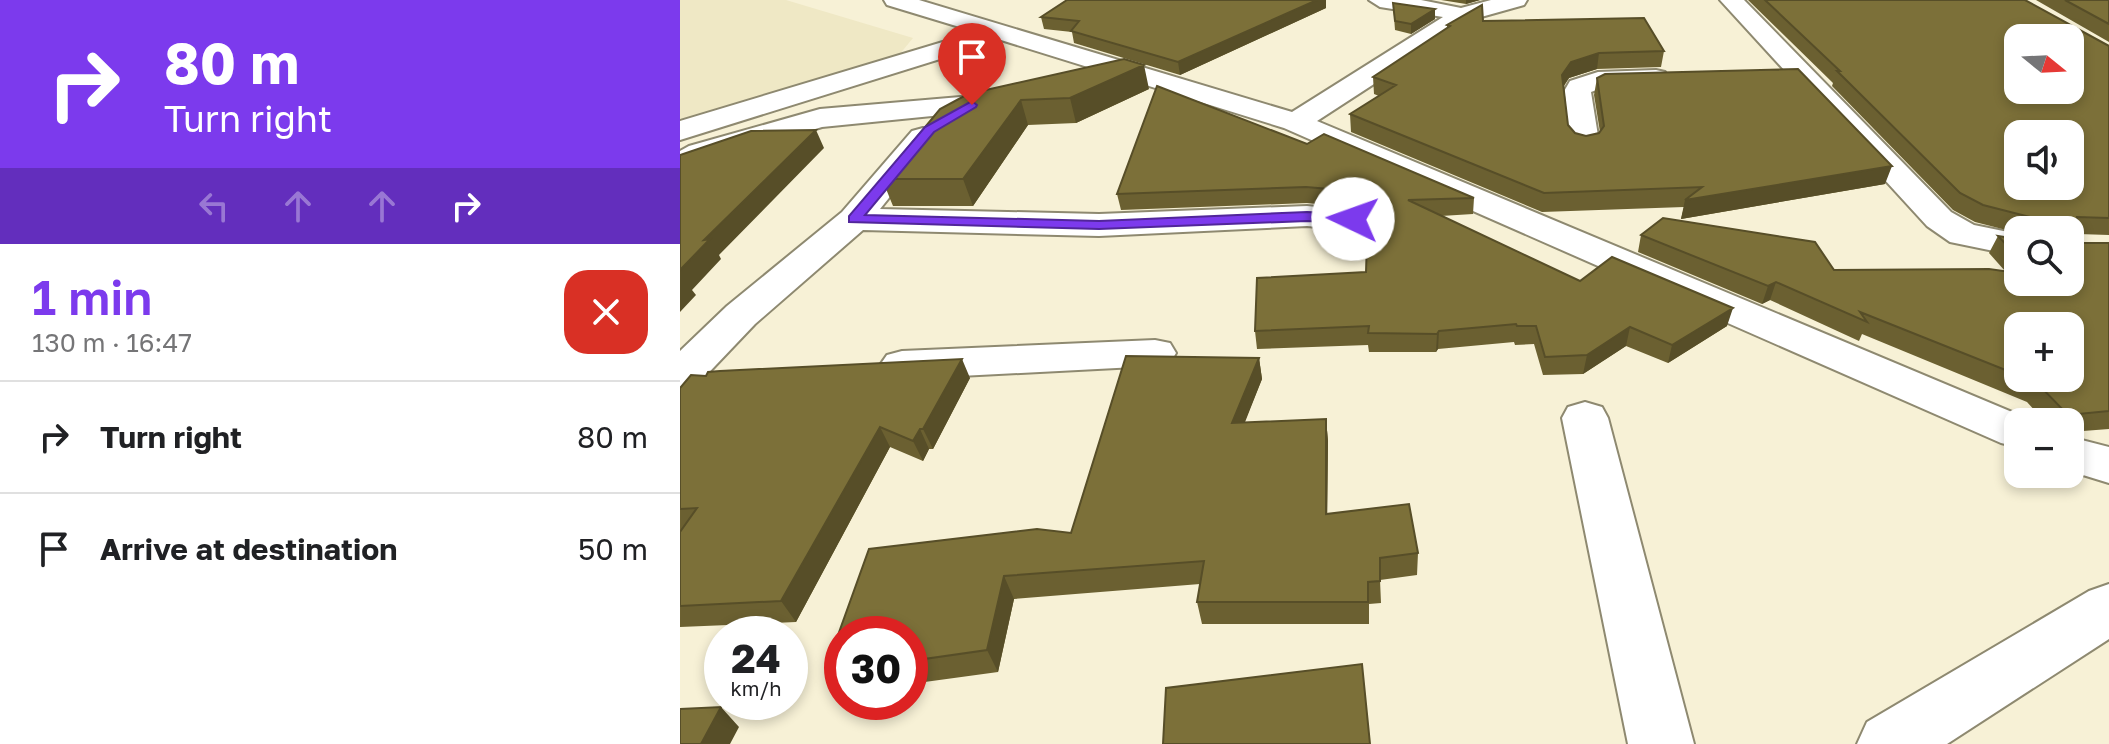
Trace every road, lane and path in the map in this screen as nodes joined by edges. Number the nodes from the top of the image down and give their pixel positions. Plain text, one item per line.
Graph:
1 (895, 0) edge
2 (1380, 0) edge
3 (1516, 0) edge
4 (1731, 0) edge
5 (1466, 14) junction
6 (999, 33) junction
7 (1131, 72) junction
8 (1677, 78) edge
9 (1060, 86) edge
10 (1295, 123) junction
11 (680, 131) edge
12 (1584, 142) edge
13 (680, 163) edge
14 (854, 219) junction
15 (1353, 219) dead end
16 (2004, 242) edge
17 (1155, 353) edge
18 (870, 366) edge
19 (743, 372) edge
20 (680, 375) edge
21 (1585, 418) dead end
22 (2004, 425) edge
23 (2084, 458) edge
24 (2109, 465) edge
25 (2109, 608) edge
26 (1661, 744) edge
27 (1890, 744) edge

1 - 6 street
2 - 5 street
3 - 5 street
4 - 16 street
5 - 10 street
6 - 7 street
6 - 11 street
7 - 9 street
7 - 10 street
8 - 12 street
10 - 22 street
13 - 14 street
14 - 15 street
14 - 20 street
17 - 18 street
19 - 20 street
21 - 26 street
23 - 24 street
25 - 27 street

